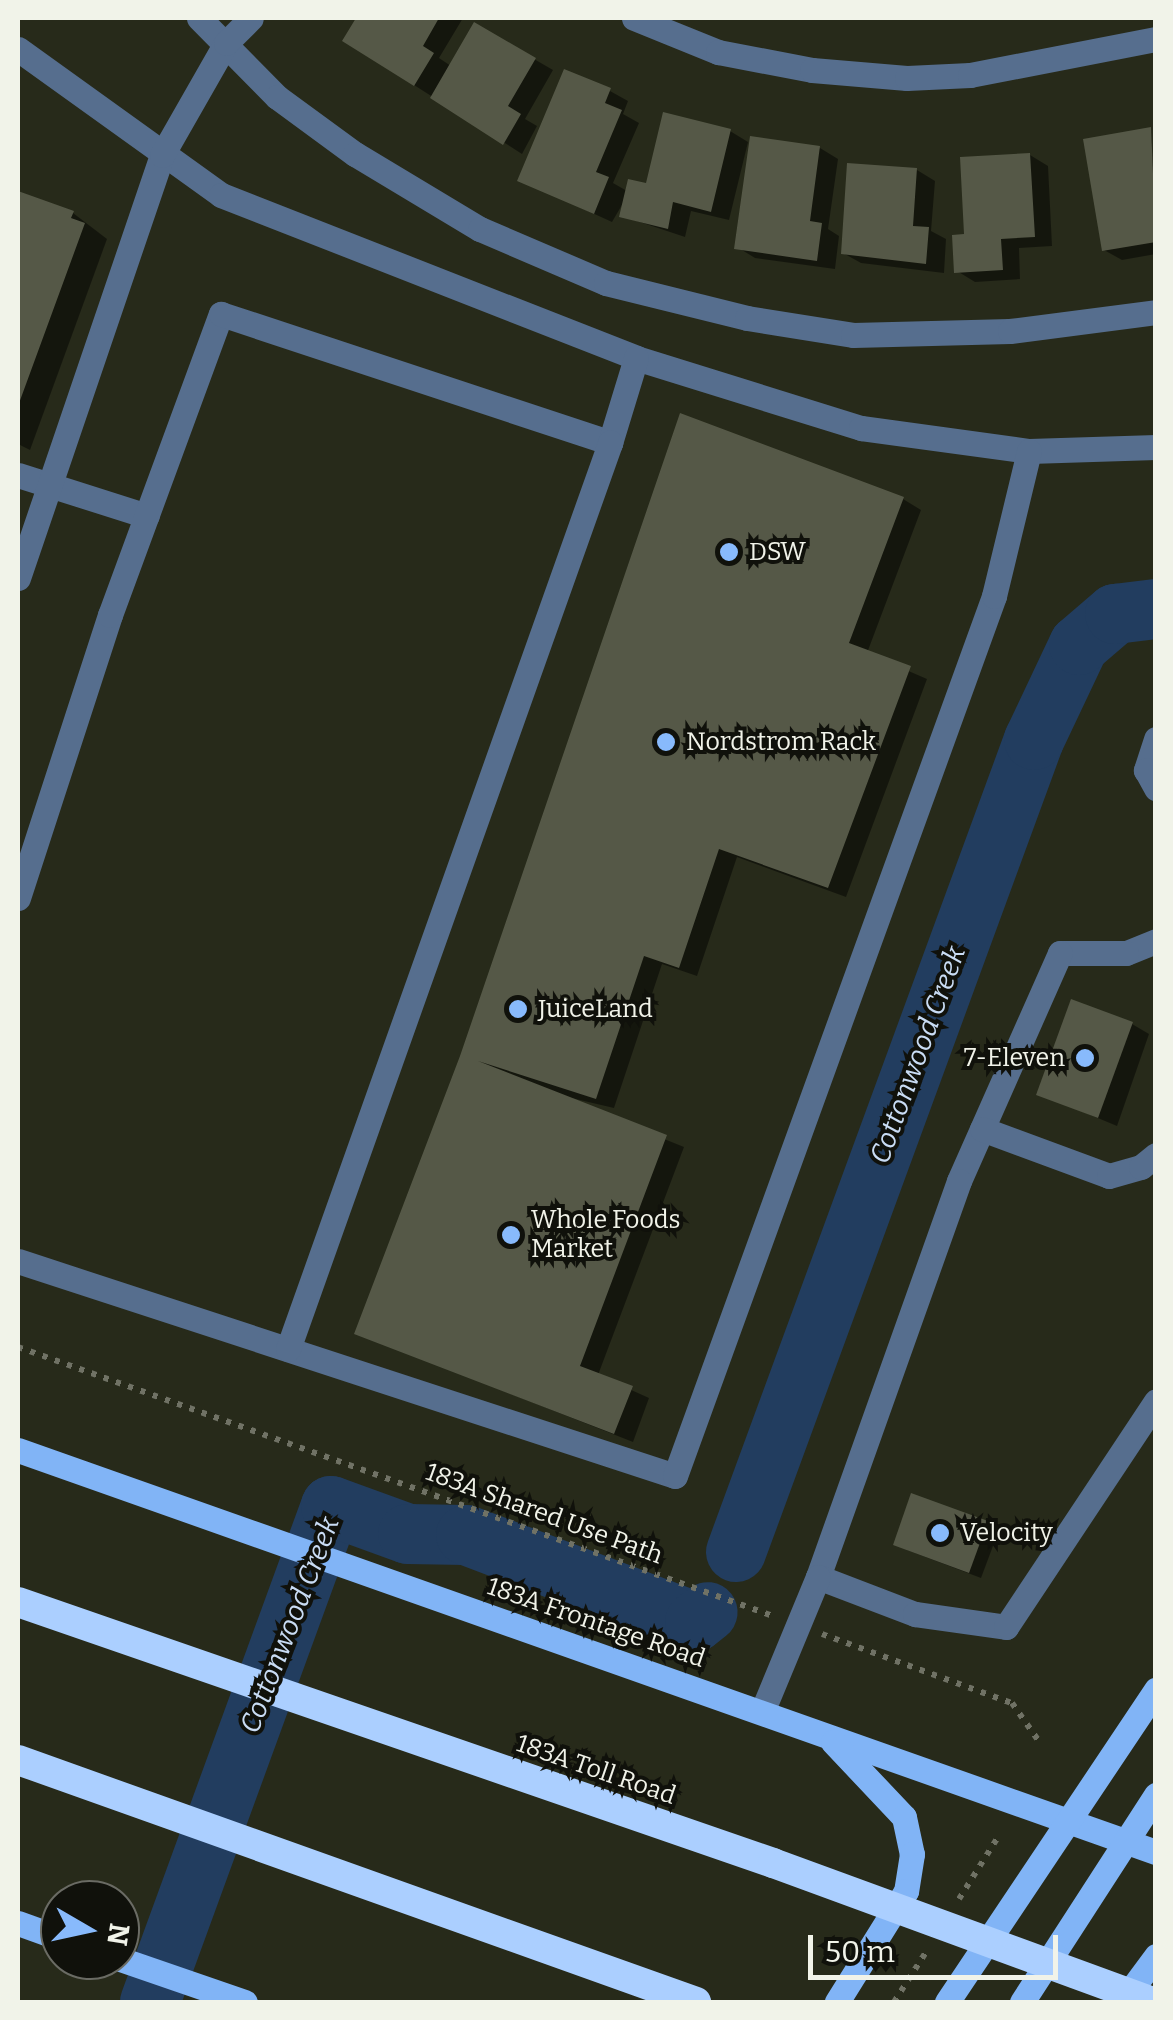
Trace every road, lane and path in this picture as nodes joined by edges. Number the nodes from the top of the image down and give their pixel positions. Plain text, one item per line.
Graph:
1 (199, 18) edge
2 (251, 18) edge
3 (634, 18) edge
4 (1156, 39) edge
5 (226, 42) junction
6 (18, 49) edge
7 (162, 155) junction
8 (1156, 312) edge
9 (636, 358) junction
10 (610, 443) junction
11 (1156, 446) edge
12 (1029, 451) junction
13 (18, 475) edge
14 (53, 483) junction
15 (147, 516) junction
16 (18, 578) edge
17 (1156, 738) edge
18 (1156, 788) edge
19 (18, 898) edge
20 (1156, 942) edge
21 (982, 1130) junction
22 (1156, 1155) edge
23 (18, 1261) edge
24 (18, 1348) edge
25 (288, 1350) junction
26 (1156, 1401) edge
27 (18, 1450) edge
28 (818, 1577) junction
29 (18, 1602) edge
30 (795, 1624) junction
31 (1156, 1690) edge
32 (762, 1712) junction
33 (827, 1735) junction
34 (1038, 1740) dead end
35 (18, 1760) edge
36 (1156, 1795) edge
37 (1071, 1822) junction
38 (1126, 1840) junction
39 (1156, 1852) edge
40 (1156, 1956) edge
41 (140, 1966) edge
42 (245, 2002) edge
43 (696, 2002) edge
44 (837, 2002) edge
45 (947, 2002) edge
46 (1022, 2002) edge
47 (1122, 2002) edge
48 (1152, 2002) edge

1 - 5 street
2 - 5 street
3 - 4 street
5 - 7 street
5 - 8 street
6 - 7 street
7 - 9 street
7 - 14 street
9 - 10 street
9 - 12 street
10 - 15 street
10 - 25 street
11 - 12 street
12 - 25 street
13 - 14 street
14 - 15 street
14 - 16 street
15 - 19 street
17 - 18 street
20 - 21 street
21 - 22 street
21 - 28 street
23 - 25 street
24 - 30 path, 183A Shared Use Path
26 - 28 street
27 - 32 main road, 183A Frontage Road
28 - 30 street
29 - 48 highway, 183A Toll Road, bridge
30 - 32 street
30 - 34 path, 183A Shared Use Path
31 - 37 main road
32 - 33 main road, 183A Frontage Road
33 - 37 main road, 183A Frontage Road
33 - 44 main road
35 - 43 highway
36 - 38 main road
37 - 38 main road, 183A Frontage Road
37 - 45 main road
38 - 39 main road, 183A Frontage Road
38 - 46 main road
40 - 47 main road
41 - 42 main road

